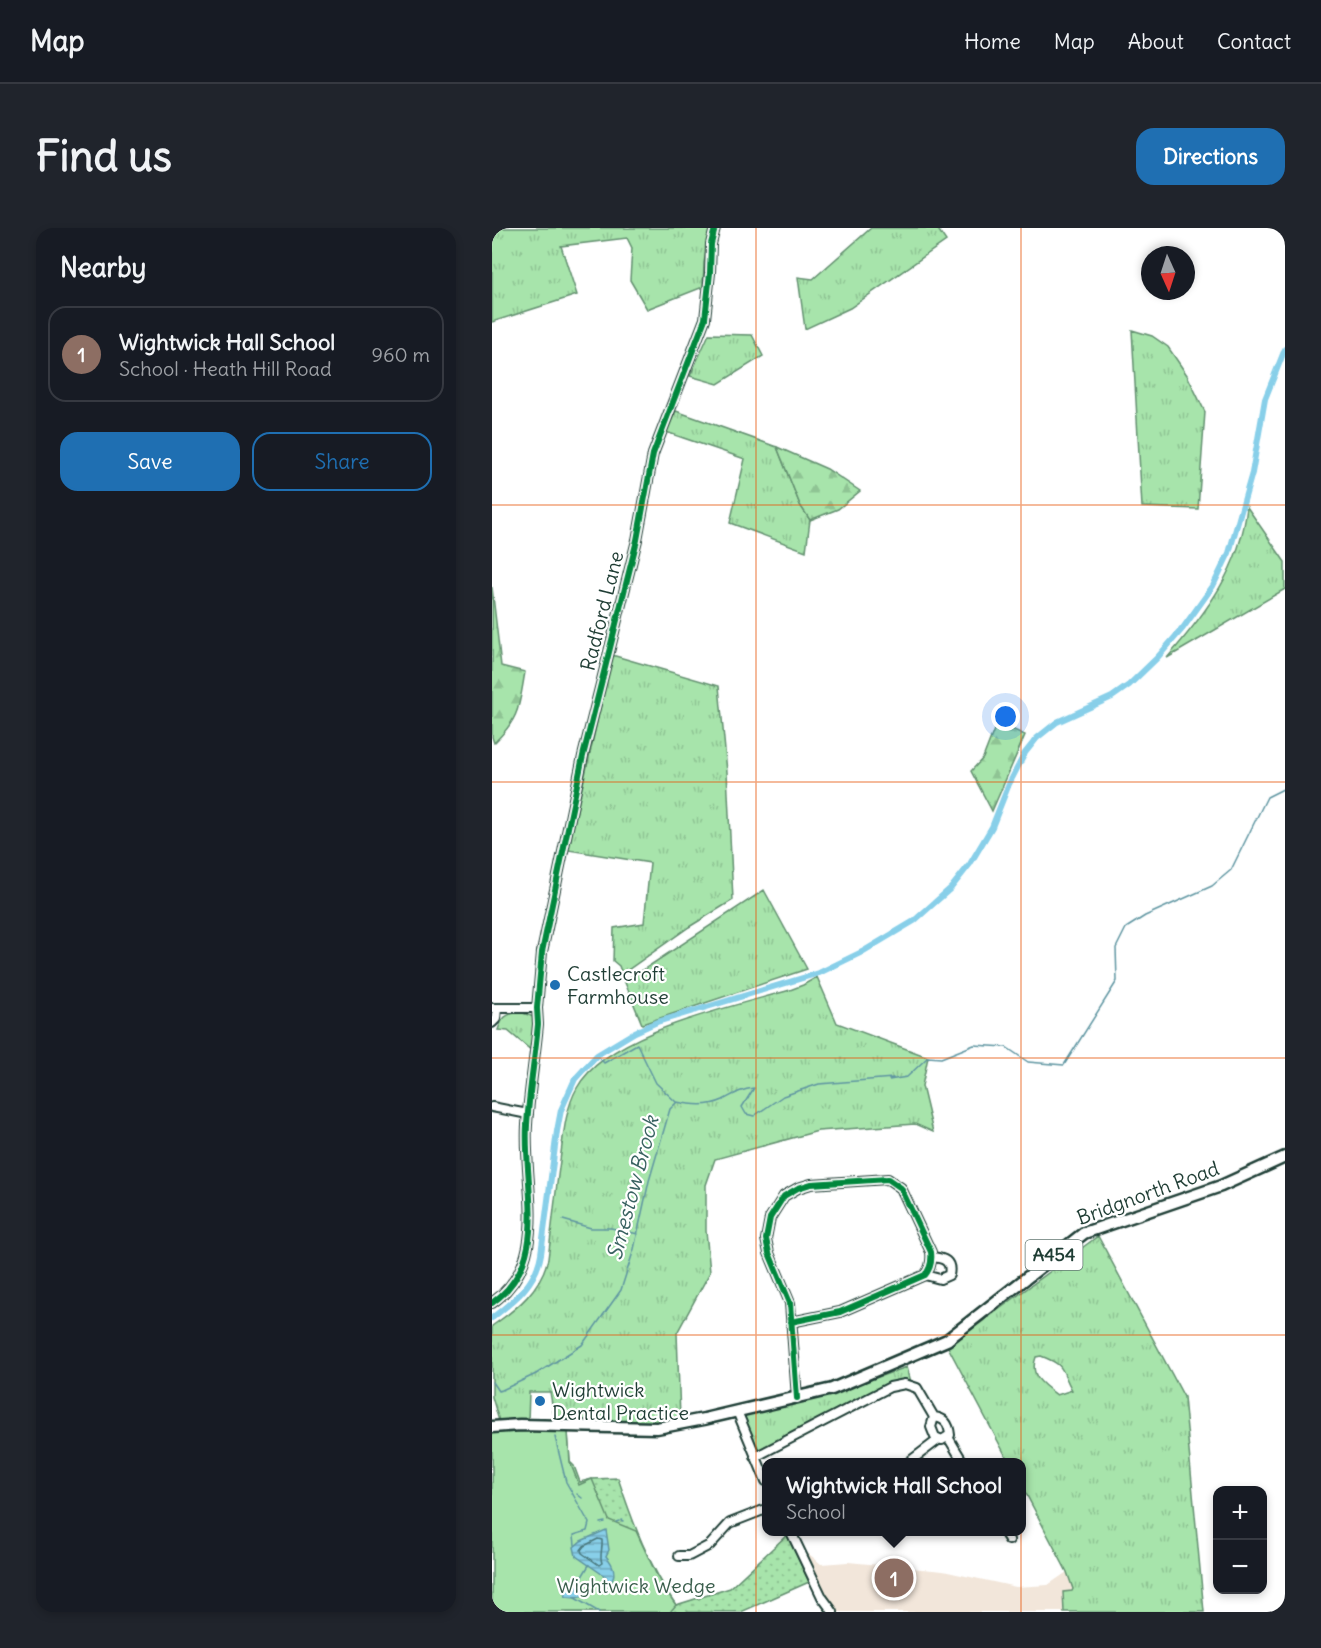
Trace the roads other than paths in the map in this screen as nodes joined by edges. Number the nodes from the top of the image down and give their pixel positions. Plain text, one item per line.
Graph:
1 (715, 228) edge
2 (495, 1008) edge
3 (537, 1008) junction
4 (492, 1023) edge
5 (492, 1107) edge
6 (528, 1114) junction
7 (1285, 1157) edge
8 (932, 1257) junction
9 (925, 1275) junction
10 (492, 1303) edge
11 (791, 1322) junction
12 (797, 1398) junction
13 (737, 1411) junction
14 (934, 1417) junction
15 (492, 1428) edge
16 (948, 1437) junction
17 (938, 1440) junction
18 (755, 1457) junction
19 (914, 1458) edge
20 (961, 1458) edge
21 (762, 1472) edge
22 (762, 1511) edge
23 (793, 1536) edge
24 (1006, 1536) edge
25 (1009, 1540) dead end
26 (679, 1557) dead end
27 (833, 1612) edge

1 - 3 street, Radford Lane
2 - 3 street
2 - 4 street
3 - 6 street, Radford Lane
5 - 6 street
6 - 10 street, Radford Lane
7 - 12 highway, Bridgnorth Road / A454
8 - 9 street
8 - 9 street
8 - 11 street
9 - 11 street
11 - 12 street
12 - 13 highway, Bridgnorth Road / A454
13 - 15 highway, Bridgnorth Road / A454
13 - 18 street
14 - 16 street
14 - 17 street
14 - 18 street
16 - 17 street
16 - 20 street
17 - 19 street
18 - 21 street
22 - 26 street
23 - 27 street
24 - 25 street

